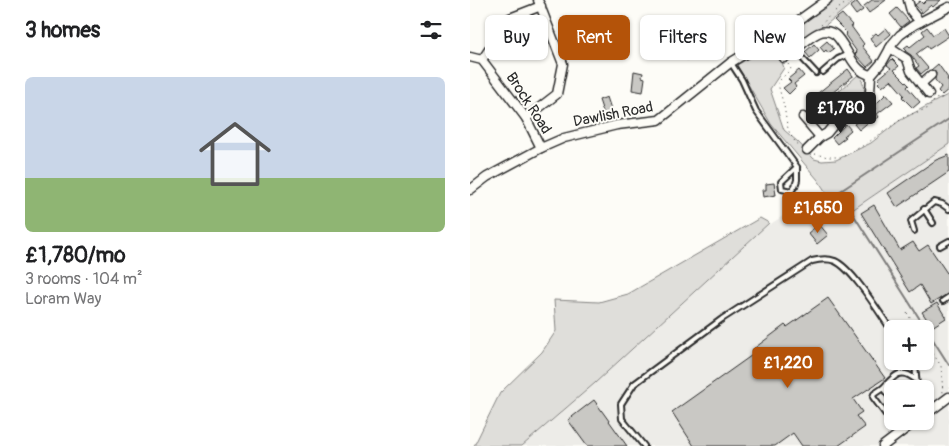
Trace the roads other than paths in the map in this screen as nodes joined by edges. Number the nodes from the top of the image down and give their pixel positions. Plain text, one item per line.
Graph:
1 (827, 0) edge
2 (908, 0) edge
3 (540, 3) edge
4 (948, 10) edge
5 (920, 22) junction
6 (804, 44) edge
7 (890, 48) junction
8 (848, 54) junction
9 (470, 56) edge
10 (482, 60) junction
11 (804, 60) edge
12 (730, 63) junction
13 (823, 72) dead end
14 (816, 73) dead end
15 (871, 74) junction
16 (930, 75) dead end
17 (921, 84) junction
18 (929, 94) dead end
19 (526, 118) junction
20 (803, 118) dead end
21 (820, 137) junction
22 (542, 148) junction
23 (807, 150) road end
24 (797, 167) junction
25 (472, 185) edge
26 (924, 209) junction
27 (949, 209) edge
28 (933, 224) dead end
29 (914, 231) dead end
30 (949, 241) edge
31 (940, 246) dead end
32 (949, 297) edge
33 (943, 301) dead end
34 (884, 321) edge
35 (916, 370) edge
36 (915, 379) joint
37 (883, 388) joint
38 (947, 399) edge
39 (934, 409) edge
40 (884, 412) edge
41 (904, 430) edge
42 (644, 446) edge
43 (883, 446) edge

1 - 12 street, Dawlish Road
2 - 5 street
3 - 10 street
3 - 19 street
4 - 5 street
5 - 7 street
6 - 8 street
7 - 15 street
7 - 17 street
8 - 13 lane
8 - 15 street
9 - 10 street
10 - 19 street, Brock Road
11 - 14 lane
12 - 22 street, Dawlish Road
12 - 24 lane
15 - 21 street
16 - 17 street
17 - 18 street
19 - 22 street, Brock Road
20 - 21 street
21 - 23 street
22 - 25 street, Dawlish Road
24 - 24 lane
26 - 27 lane
26 - 28 lane
26 - 29 lane
30 - 31 lane
32 - 33 lane
34 - 42 lane
35 - 36 lane
36 - 37 lane
37 - 40 lane
38 - 39 street
41 - 43 street

